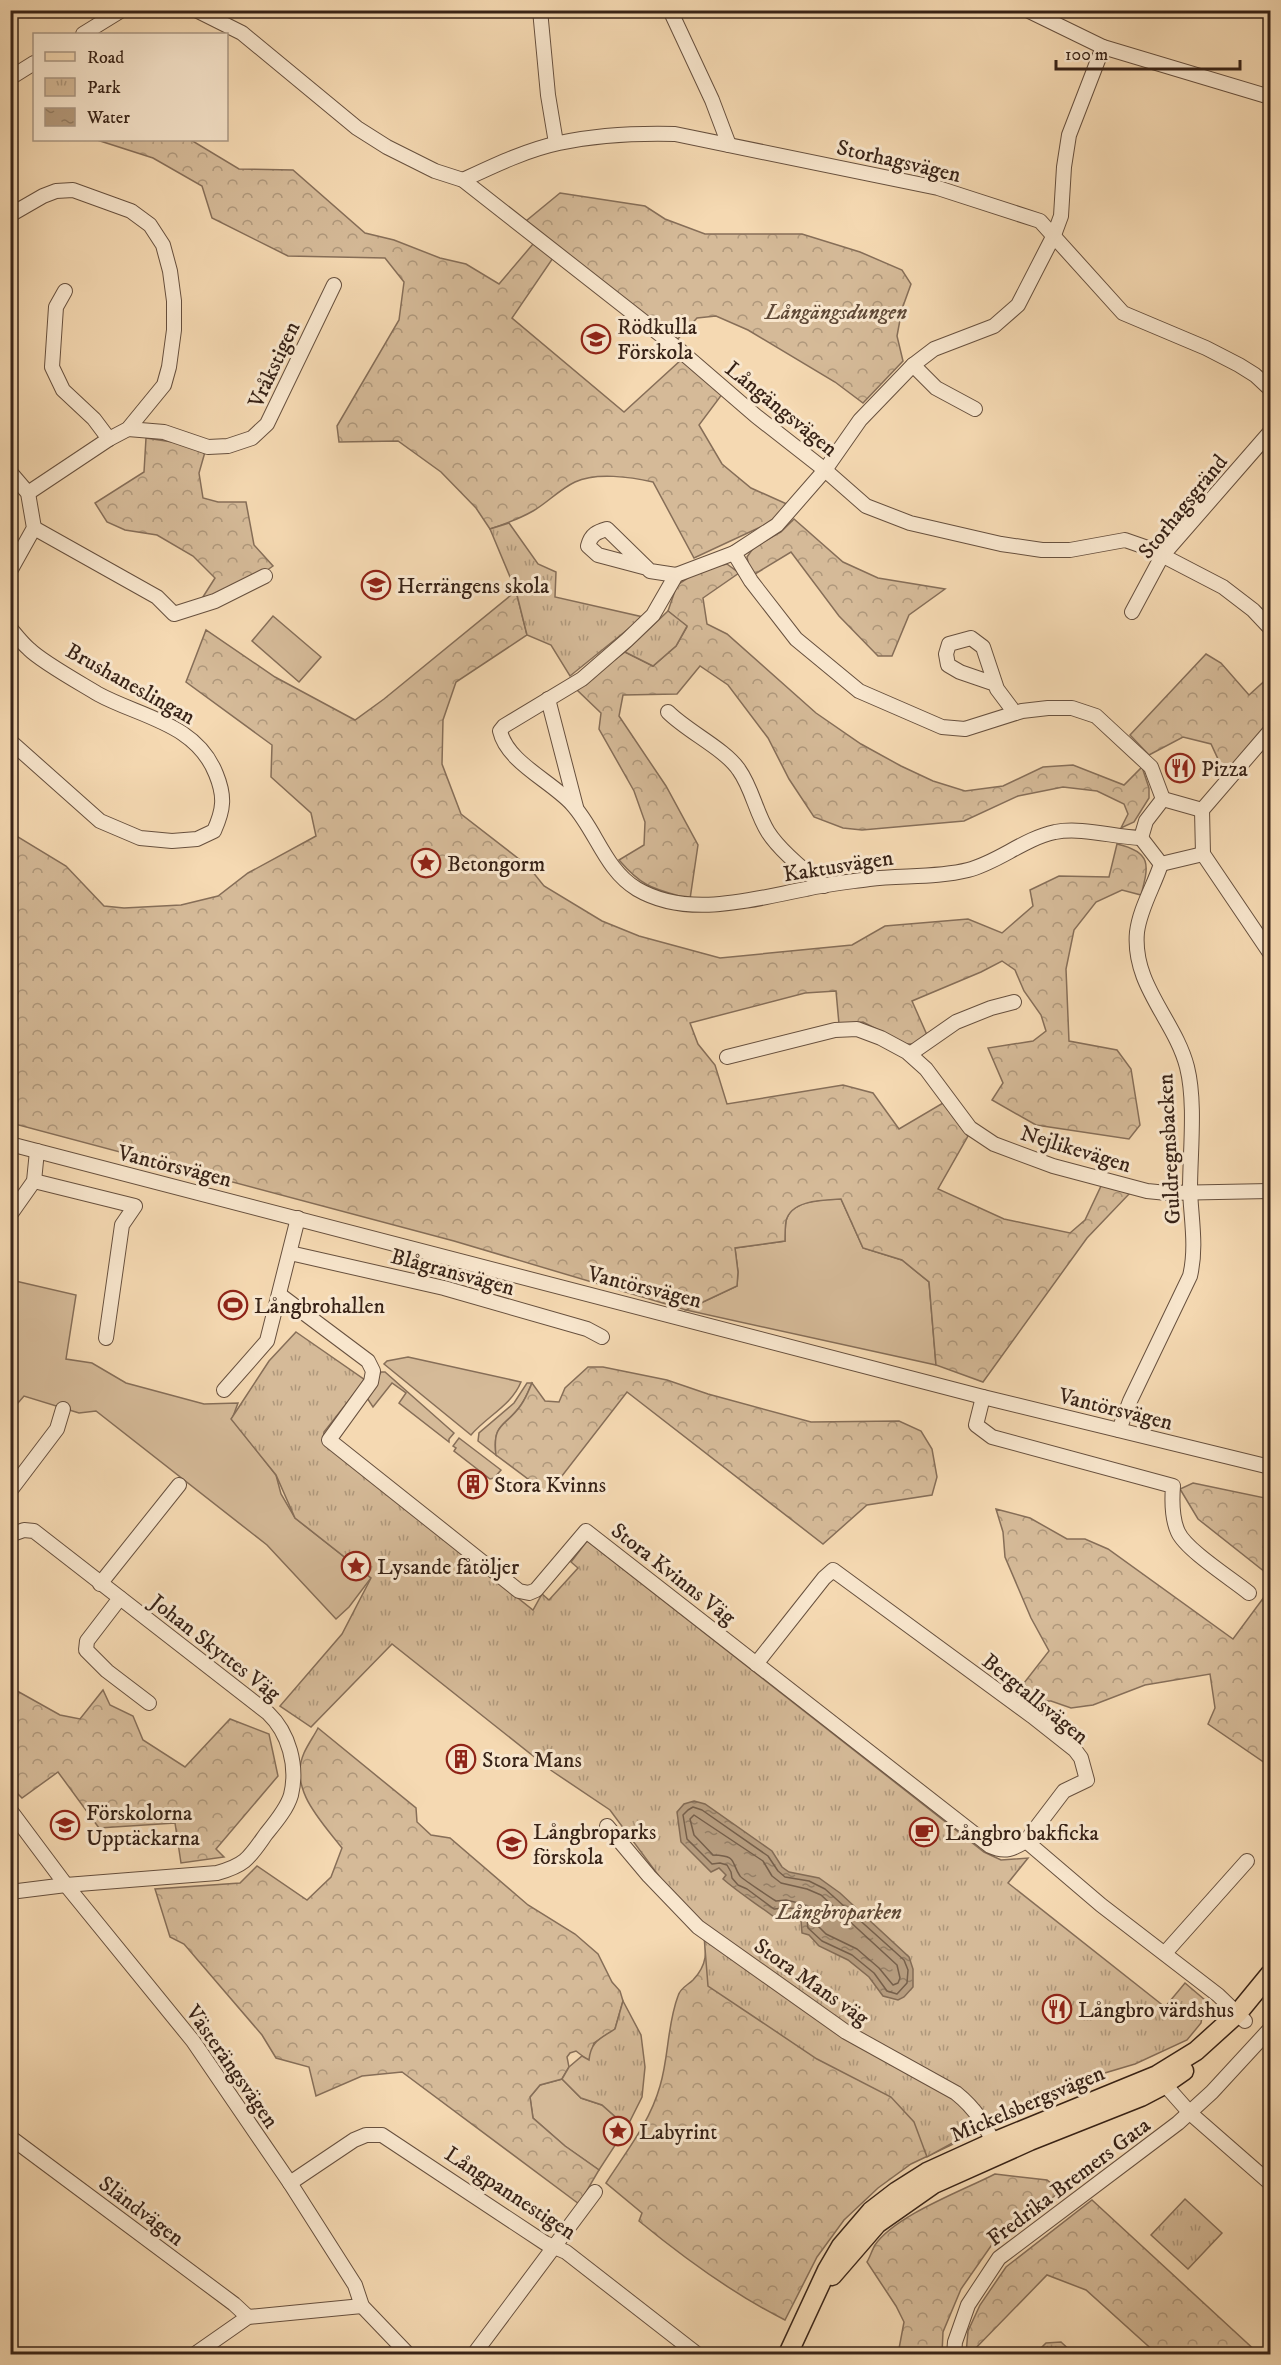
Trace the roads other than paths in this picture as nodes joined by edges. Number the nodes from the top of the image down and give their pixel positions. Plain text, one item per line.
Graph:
1 (122, 10) edge
2 (196, 10) edge
3 (540, 10) edge
4 (670, 10) edge
5 (1027, 10) edge
6 (85, 33) edge
7 (1103, 47) junction
8 (33, 64) edge
9 (10, 78) edge
10 (1270, 97) edge
11 (556, 143) junction
12 (729, 145) junction
13 (463, 180) junction
14 (10, 215) edge
15 (1054, 235) junction
16 (334, 285) dead end
17 (65, 291) dead end
18 (913, 365) junction
19 (1270, 389) edge
20 (975, 410) dead end
21 (128, 429) junction
22 (1270, 432) edge
23 (109, 439) junction
24 (825, 470) junction
25 (10, 472) edge
26 (28, 493) junction
27 (34, 528) junction
28 (734, 553) junction
29 (1162, 556) junction
30 (647, 568) dead end
31 (10, 572) edge
32 (676, 575) junction
33 (265, 576) dead end
34 (1132, 612) dead end
35 (10, 628) edge
36 (1270, 628) edge
37 (995, 684) dead end
38 (548, 699) junction
39 (668, 712) dead end
40 (1015, 713) junction
41 (1270, 731) edge
42 (10, 741) edge
43 (1163, 799) junction
44 (577, 810) junction
45 (1202, 810) junction
46 (1141, 838) junction
47 (1203, 854) junction
48 (1161, 864) junction
49 (824, 886) junction
50 (1270, 954) edge
51 (1014, 1002) dead end
52 (910, 1054) junction
53 (728, 1058) dead end
54 (10, 1144) edge
55 (37, 1151) junction
56 (34, 1181) junction
57 (1190, 1191) junction
58 (1270, 1191) edge
59 (10, 1215) edge
60 (298, 1218) junction
61 (290, 1253) junction
62 (280, 1294) junction
63 (602, 1337) dead end
64 (106, 1338) dead end
65 (224, 1390) dead end
66 (983, 1397) junction
67 (63, 1409) dead end
68 (1119, 1431) junction
69 (1270, 1467) edge
70 (179, 1485) dead end
71 (10, 1491) edge
72 (10, 1520) edge
73 (17, 1533) edge
74 (100, 1584) junction
75 (1249, 1593) dead end
76 (120, 1598) junction
77 (756, 1664) junction
78 (149, 1703) dead end
79 (10, 1810) edge
80 (607, 1826) dead end
81 (1026, 1841) junction
82 (1246, 1861) dead end
83 (66, 1885) junction
84 (10, 1892) edge
85 (1165, 1953) junction
86 (1270, 1974) edge
87 (1270, 1990) edge
88 (1241, 2017) junction
89 (1270, 2029) edge
90 (1160, 2080) junction
91 (1190, 2113) junction
92 (10, 2137) edge
93 (996, 2148) junction
94 (290, 2183) junction
95 (1270, 2183) edge
96 (596, 2192) dead end
97 (554, 2246) junction
98 (362, 2306) junction
99 (248, 2317) junction
100 (10, 2350) edge
101 (14, 2355) edge
102 (195, 2355) edge
103 (408, 2355) edge
104 (474, 2355) edge
105 (697, 2355) edge
106 (788, 2355) edge
107 (954, 2355) edge

1 - 6 street
2 - 13 street, Långängsvägen
3 - 11 street
4 - 12 street
5 - 7 street
7 - 10 street
7 - 15 street
8 - 9 street
11 - 12 street, Storhagsvägen
11 - 13 street, Storhagsvägen
12 - 15 street, Storhagsvägen
13 - 24 street, Långängsvägen
14 - 21 street
15 - 18 street
15 - 19 street, Storhagsvägen
16 - 21 street, Vråkstigen
17 - 23 street
18 - 20 street
18 - 24 street
21 - 23 street
22 - 29 street, Storhagsgränd
23 - 26 street
24 - 28 street
24 - 29 street, Långängsvägen
25 - 26 street
26 - 27 street
27 - 31 street
27 - 33 street
28 - 32 street
28 - 40 street
29 - 34 street, Storhagsgränd
29 - 36 street, Långängsvägen
30 - 32 street
32 - 38 street
35 - 42 street, Brushaneslingan
37 - 40 street
38 - 44 street, Kaktusvägen
38 - 44 street, Kaktusvägen
39 - 49 street
40 - 43 street
41 - 45 street
43 - 45 street
43 - 46 street
44 - 49 street, Kaktusvägen
45 - 47 street
46 - 48 street
46 - 49 street, Kaktusvägen
47 - 48 street
47 - 50 street
48 - 57 street, Guldregnsbacken
51 - 52 street
52 - 53 street, Nejlikevägen
52 - 57 street, Nejlikevägen
54 - 55 street, Vantörsvägen
55 - 56 street
55 - 60 street, Vantörsvägen
56 - 59 street
56 - 64 street
57 - 58 street, Nejlikevägen
57 - 68 street, Guldregnsbacken
60 - 61 street
60 - 66 street, Vantörsvägen
61 - 62 street
61 - 63 street, Blågransvägen
62 - 65 street
62 - 77 street, Stora Kvinns Väg
66 - 68 street, Vantörsvägen
66 - 75 street
67 - 71 street
68 - 69 street, Vantörsvägen
70 - 74 street
72 - 73 street, Johan Skyttes Väg
73 - 74 street, Johan Skyttes Väg
74 - 76 street, Johan Skyttes Väg
76 - 78 street
76 - 83 street, Johan Skyttes Väg
77 - 81 street, Stora Kvinns Väg
77 - 81 street, Bergtallsvägen
79 - 83 street, Västerängsvägen
80 - 93 street, Stora Mans väg
81 - 85 street
82 - 85 street
83 - 84 street, Johan Skyttes Väg
83 - 94 street, Västerängsvägen
85 - 88 street
86 - 88 main road, Mickelsbergsvägen
87 - 88 main road, Mickelsbergsvägen
88 - 90 main road, Mickelsbergsvägen
89 - 91 street, Fredrika Bremers Gata
90 - 91 street
90 - 93 main road, Mickelsbergsvägen
91 - 95 street
91 - 107 street, Fredrika Bremers Gata
92 - 99 street, Sländvägen
93 - 106 main road, Mickelsbergsvägen
94 - 97 street, Långpannestigen
94 - 98 street, Västerängsvägen
96 - 97 street
97 - 104 street
97 - 105 street, Långpannestigen
98 - 99 street
98 - 103 street, Västerängsvägen
99 - 102 street
100 - 101 street

